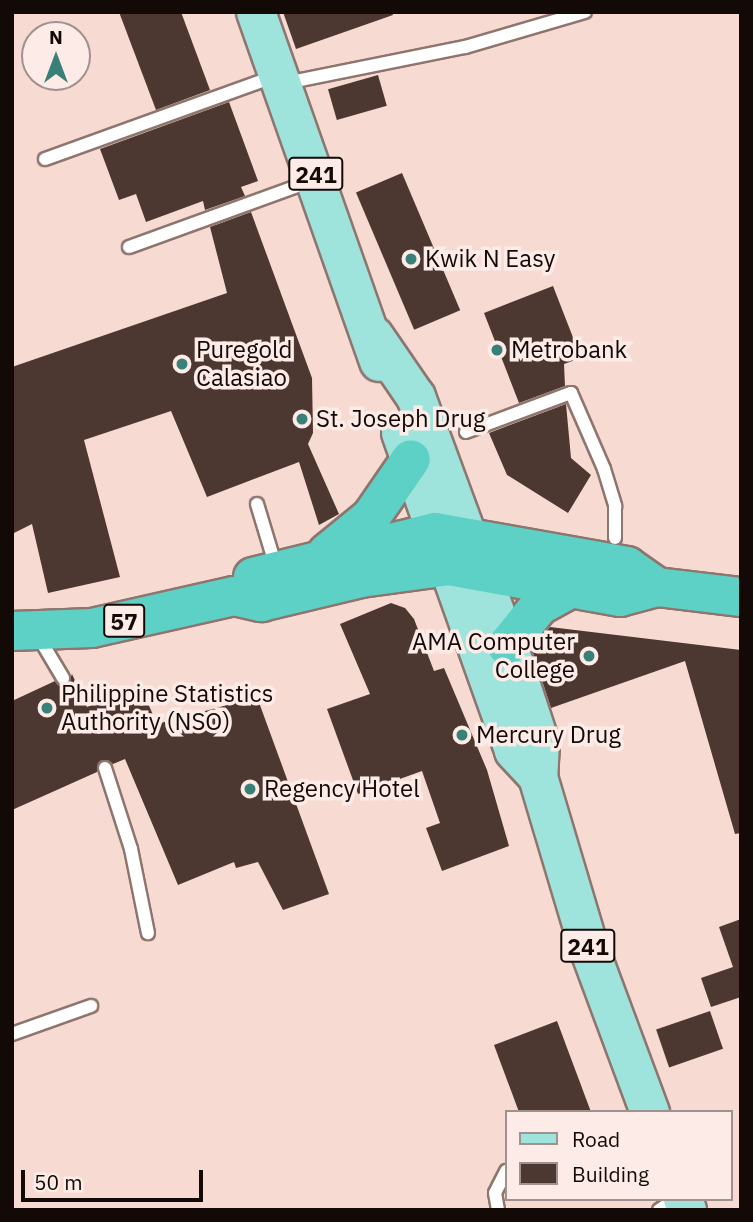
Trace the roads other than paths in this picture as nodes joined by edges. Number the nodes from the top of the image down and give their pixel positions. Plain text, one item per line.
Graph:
1 (256, 12) edge
2 (585, 12) edge
3 (282, 79) junction
4 (45, 159) dead end
5 (318, 179) junction
6 (129, 247) dead end
7 (374, 336) junction
8 (466, 432) dead end
9 (411, 459) junction
10 (257, 504) dead end
11 (615, 538) dead end
12 (458, 551) junction
13 (319, 558) junction
14 (277, 570) junction
15 (657, 587) junction
16 (570, 589) junction
17 (234, 596) junction
18 (741, 597) edge
19 (24, 632) edge
20 (507, 646) junction
21 (62, 678) dead end
22 (105, 768) dead end
23 (538, 777) junction
24 (148, 933) dead end
25 (92, 1006) dead end
26 (12, 1034) edge
27 (649, 1110) edge
28 (504, 1174) edge
29 (498, 1210) edge

1 - 3 main road, 241
2 - 3 lane
3 - 4 lane
3 - 5 main road, 241
5 - 6 lane
5 - 7 main road, 241
7 - 9 main road, 241
7 - 12 main road, 241
8 - 11 lane
9 - 12 main road, 241
9 - 13 highway
10 - 14 lane
12 - 13 highway, 57
12 - 15 highway, 57
12 - 16 highway, 57
12 - 17 highway, 57
12 - 20 main road, 241
12 - 23 main road, 241
13 - 14 highway, 57
14 - 17 highway, 57
15 - 16 highway, 57
15 - 18 highway, 57
16 - 20 highway
17 - 19 highway, 57
19 - 21 lane
20 - 23 main road, 241
22 - 24 lane
23 - 27 main road, 241
25 - 26 lane
28 - 29 lane

